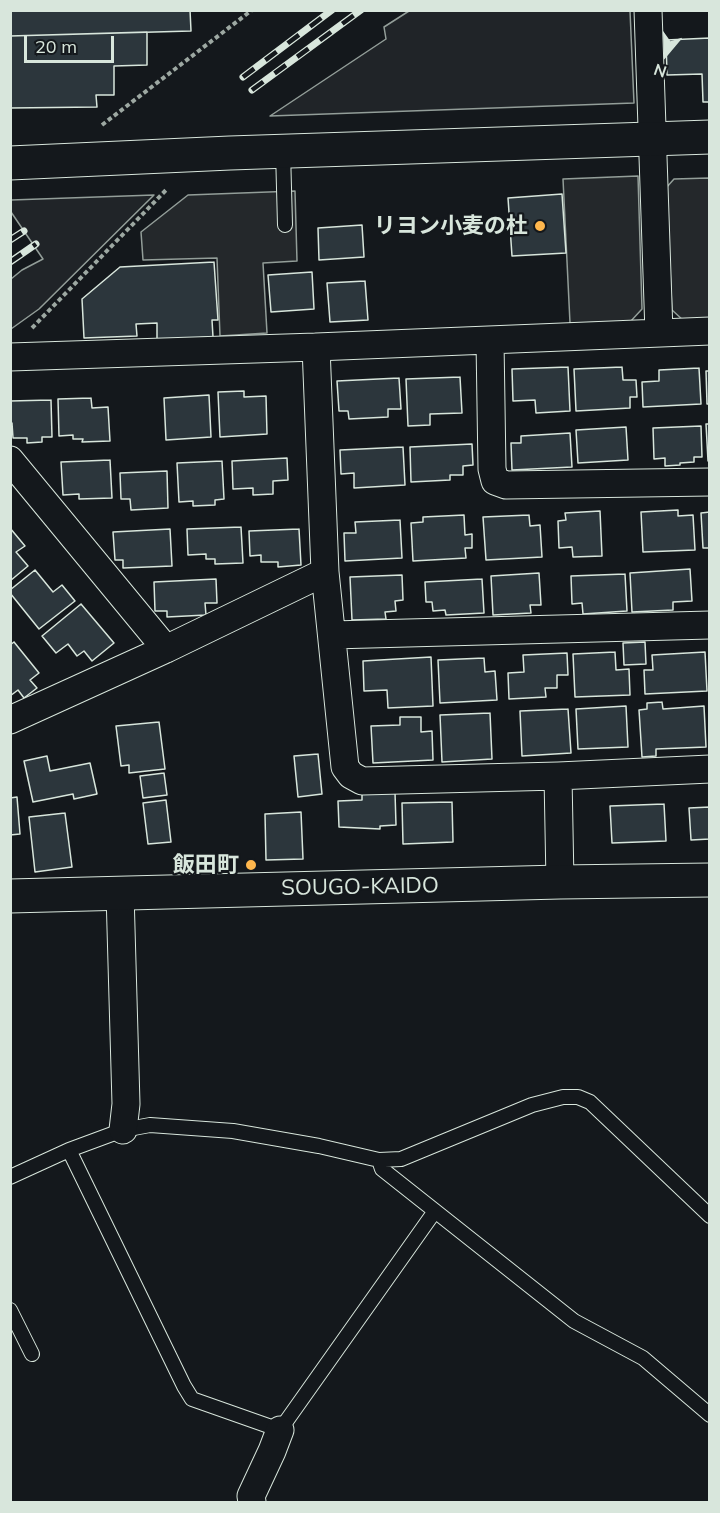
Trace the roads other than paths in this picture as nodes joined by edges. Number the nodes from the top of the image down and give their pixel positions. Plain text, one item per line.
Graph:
1 (648, 10) edge
2 (710, 137) edge
3 (652, 139) junction
4 (283, 151) junction
5 (10, 163) edge
6 (285, 225) dead end
7 (710, 331) edge
8 (659, 333) junction
9 (490, 341) junction
10 (316, 347) junction
11 (10, 357) edge
12 (10, 460) edge
13 (710, 482) edge
14 (325, 572) junction
15 (710, 626) edge
16 (332, 635) junction
17 (166, 649) junction
18 (10, 720) edge
19 (710, 769) edge
20 (558, 776) junction
21 (710, 880) edge
22 (560, 882) junction
23 (120, 893) junction
24 (10, 896) edge
25 (123, 1130) junction
26 (69, 1150) junction
27 (379, 1160) junction
28 (10, 1177) edge
29 (435, 1211) junction
30 (710, 1216) edge
31 (10, 1311) edge
32 (32, 1354) dead end
33 (710, 1415) edge
34 (280, 1430) junction
35 (252, 1503) edge

1 - 3 street
2 - 3 main road
3 - 4 main road
3 - 8 street
4 - 5 main road
4 - 6 lane
7 - 8 street
8 - 9 street
9 - 10 street
9 - 13 street
10 - 11 street
10 - 14 street
12 - 17 street
14 - 16 street
14 - 17 street
15 - 16 street
16 - 20 street
17 - 18 street
19 - 20 street
20 - 22 street
21 - 22 main road, SOUGO-KAIDO
22 - 23 main road, SOUGO-KAIDO
23 - 24 main road, SOUGO-KAIDO
23 - 25 street
25 - 26 lane
25 - 27 lane
26 - 28 lane
26 - 34 lane
27 - 29 lane
27 - 30 lane
29 - 33 lane
29 - 34 lane
31 - 32 lane
34 - 35 street

